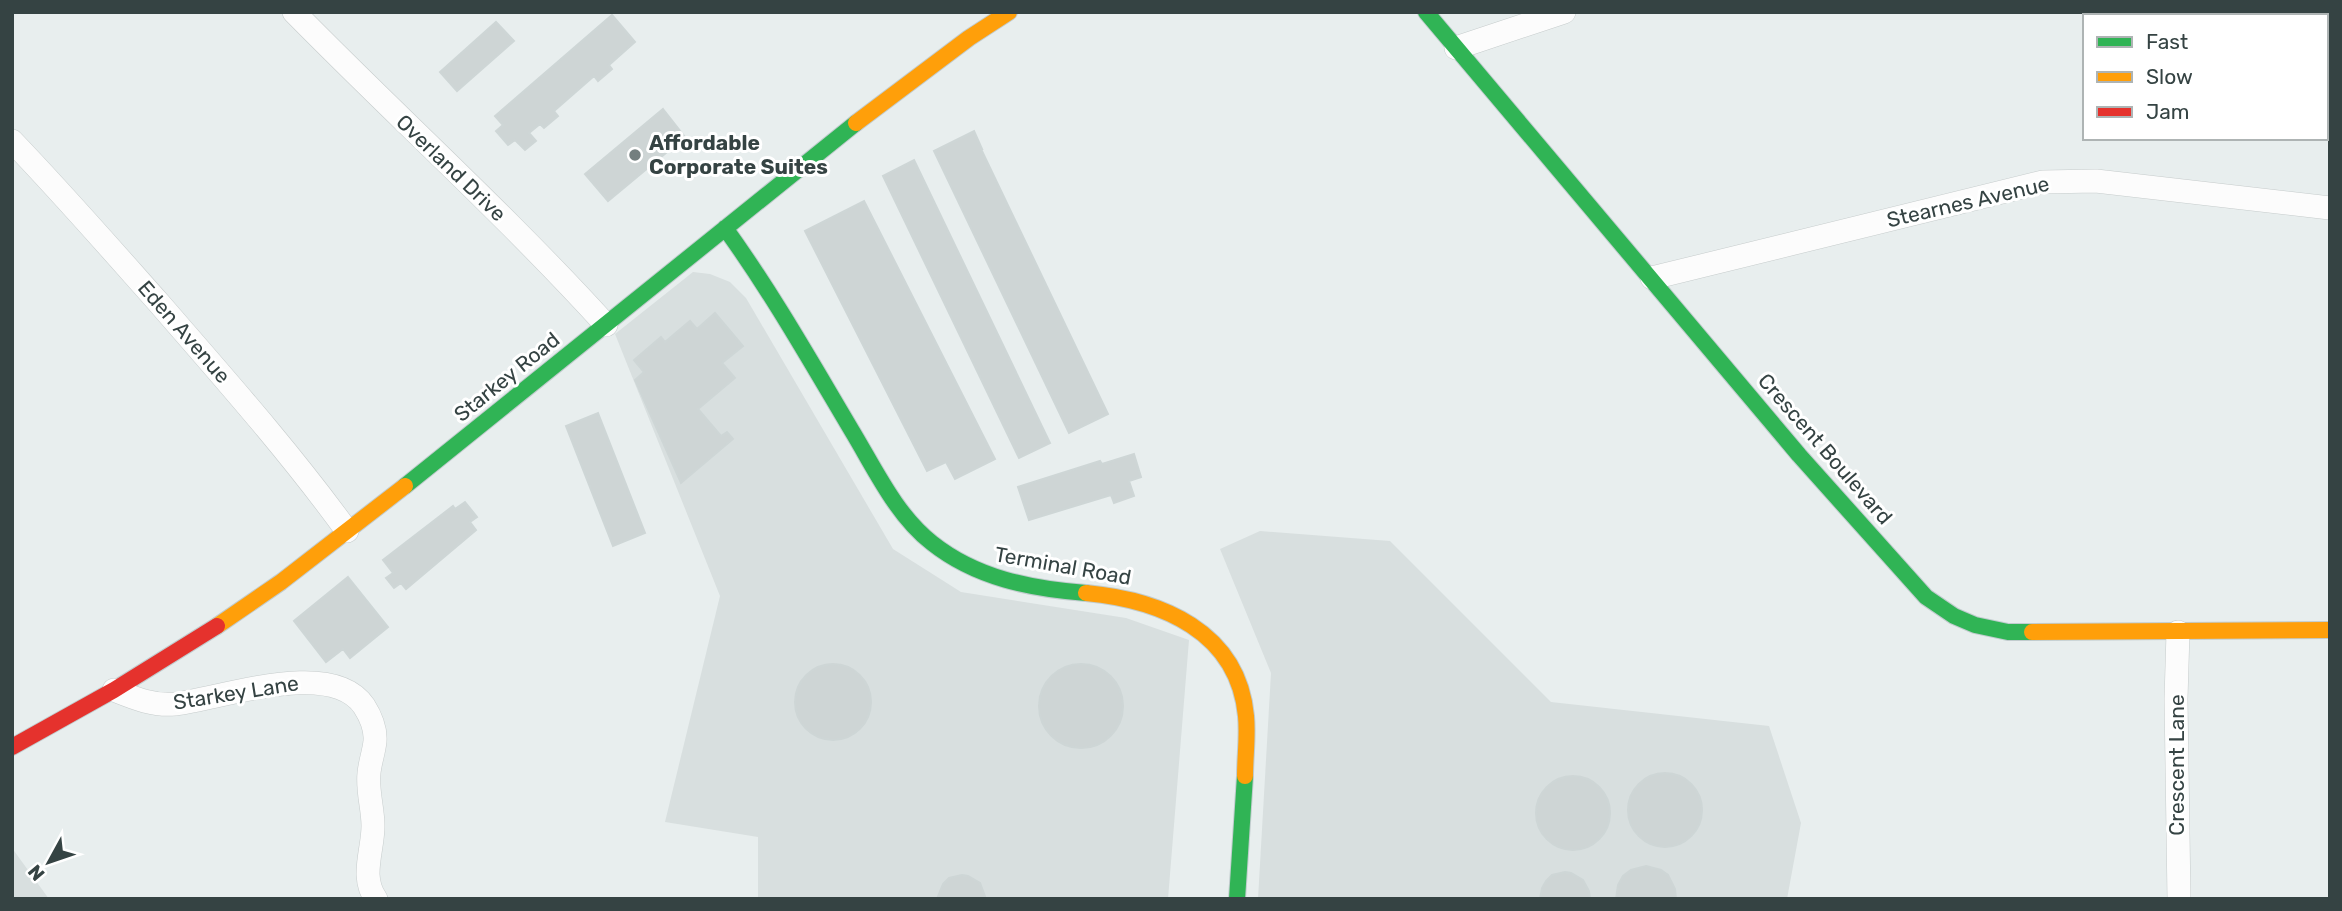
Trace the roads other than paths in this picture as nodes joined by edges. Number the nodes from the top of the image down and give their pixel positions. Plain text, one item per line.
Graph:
1 (294, 12) edge
2 (1009, 12) edge
3 (1426, 12) edge
4 (1564, 12) edge
5 (1455, 48) junction
6 (12, 141) edge
7 (2330, 208) edge
8 (725, 228) junction
9 (1653, 278) junction
10 (606, 325) junction
11 (347, 531) junction
12 (2330, 630) edge
13 (2178, 632) junction
14 (114, 690) junction
15 (12, 747) edge
16 (376, 899) edge
17 (1237, 899) edge
18 (2179, 899) edge

1 - 10 street, Overland Drive
2 - 8 street, Starkey Road
3 - 5 street, Crescent Boulevard
4 - 5 street
5 - 9 street, Crescent Boulevard
6 - 11 street, Eden Avenue
7 - 9 street, Stearnes Avenue
8 - 10 street, Starkey Road
8 - 17 street, Terminal Road
9 - 13 street, Crescent Boulevard
10 - 11 street, Starkey Road
11 - 14 street, Starkey Road
12 - 13 street, Crescent Boulevard
13 - 18 street, Crescent Lane
14 - 15 street, Starkey Road
14 - 16 street, Starkey Lane

